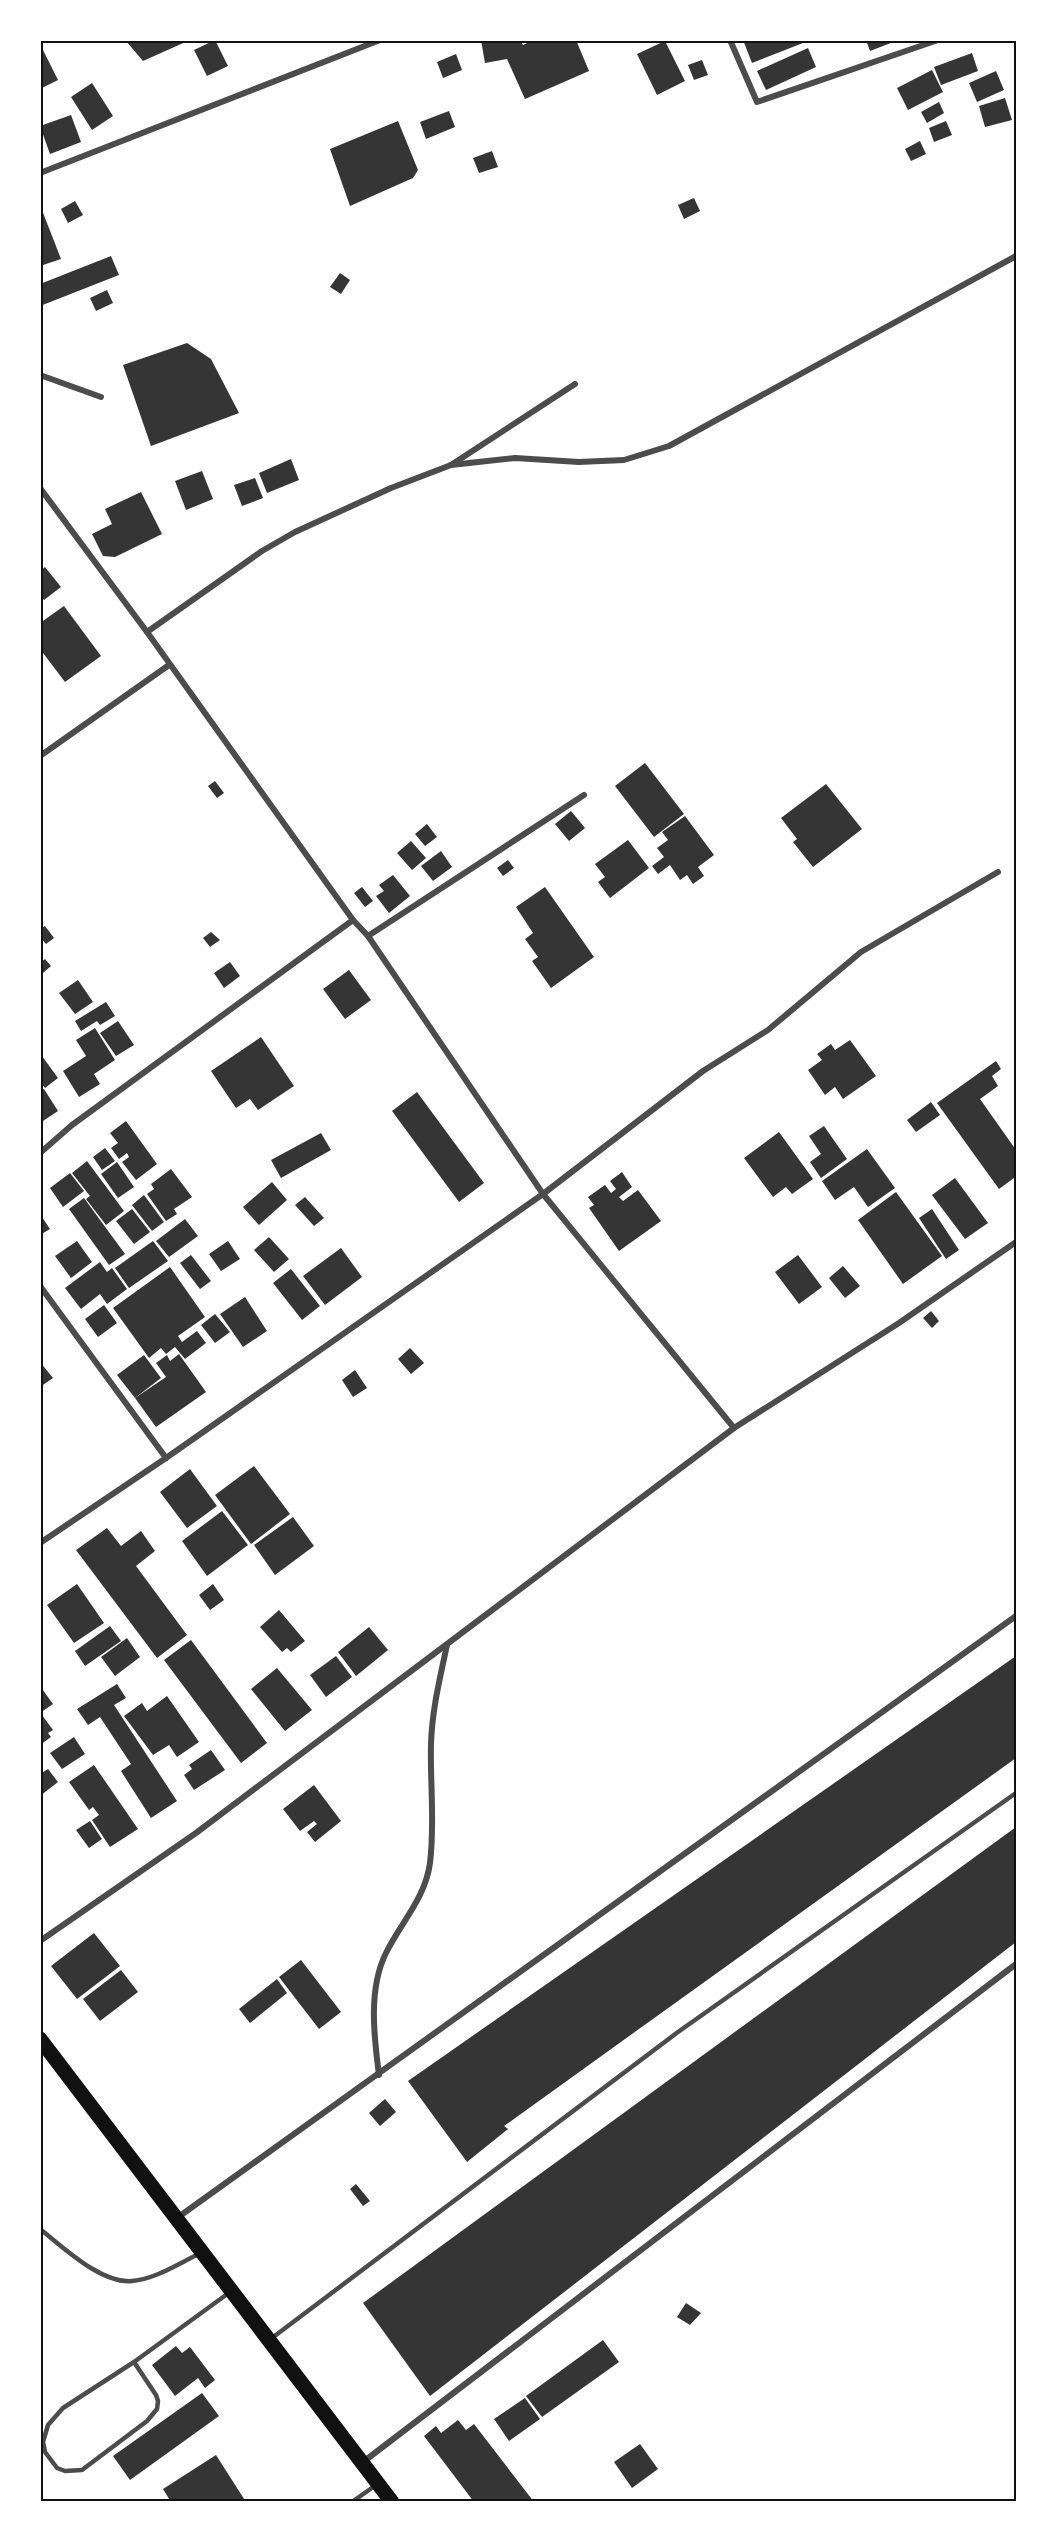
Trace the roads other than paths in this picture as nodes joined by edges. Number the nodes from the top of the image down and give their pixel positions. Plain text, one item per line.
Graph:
1 (380, 40) edge
2 (730, 40) edge
3 (938, 40) edge
4 (40, 172) edge
5 (1017, 256) edge
6 (40, 375) edge
7 (575, 384) dead end
8 (101, 397) dead end
9 (451, 465) junction
10 (40, 488) edge
11 (147, 632) junction
12 (169, 664) junction
13 (40, 756) edge
14 (584, 795) dead end
15 (998, 872) dead end
16 (353, 920) junction
17 (368, 936) junction
18 (40, 1153) edge
19 (543, 1194) junction
20 (1017, 1242) edge
21 (40, 1286) edge
22 (734, 1428) junction
23 (166, 1458) junction
24 (40, 1543) edge
25 (1017, 1616) edge
26 (448, 1644) junction
27 (1017, 1793) edge
28 (40, 1941) edge
29 (1017, 1964) edge
30 (40, 2038) edge
31 (379, 2075) junction
32 (177, 2218) junction
33 (40, 2229) edge
34 (203, 2252) junction
35 (232, 2290) junction
36 (270, 2339) junction
37 (134, 2362) junction
38 (362, 2462) junction
39 (379, 2484) junction
40 (352, 2502) edge
41 (392, 2502) edge

1 - 4 street
2 - 3 street
5 - 9 street
6 - 8 street
7 - 9 street
9 - 11 street
10 - 11 street
11 - 12 street
12 - 13 street
12 - 16 street
14 - 17 street
15 - 19 street
16 - 17 street
16 - 18 street
17 - 19 street
19 - 22 street
19 - 23 street
20 - 22 street
21 - 23 street
22 - 26 street
23 - 24 street
25 - 31 street
26 - 28 street
26 - 31 street
27 - 36 lane
29 - 38 street
30 - 32 main road
31 - 32 street
32 - 34 main road
33 - 34 lane
34 - 35 main road
35 - 36 main road
35 - 37 lane
36 - 38 main road
37 - 37 lane
38 - 39 main road
39 - 40 lane
39 - 41 main road

